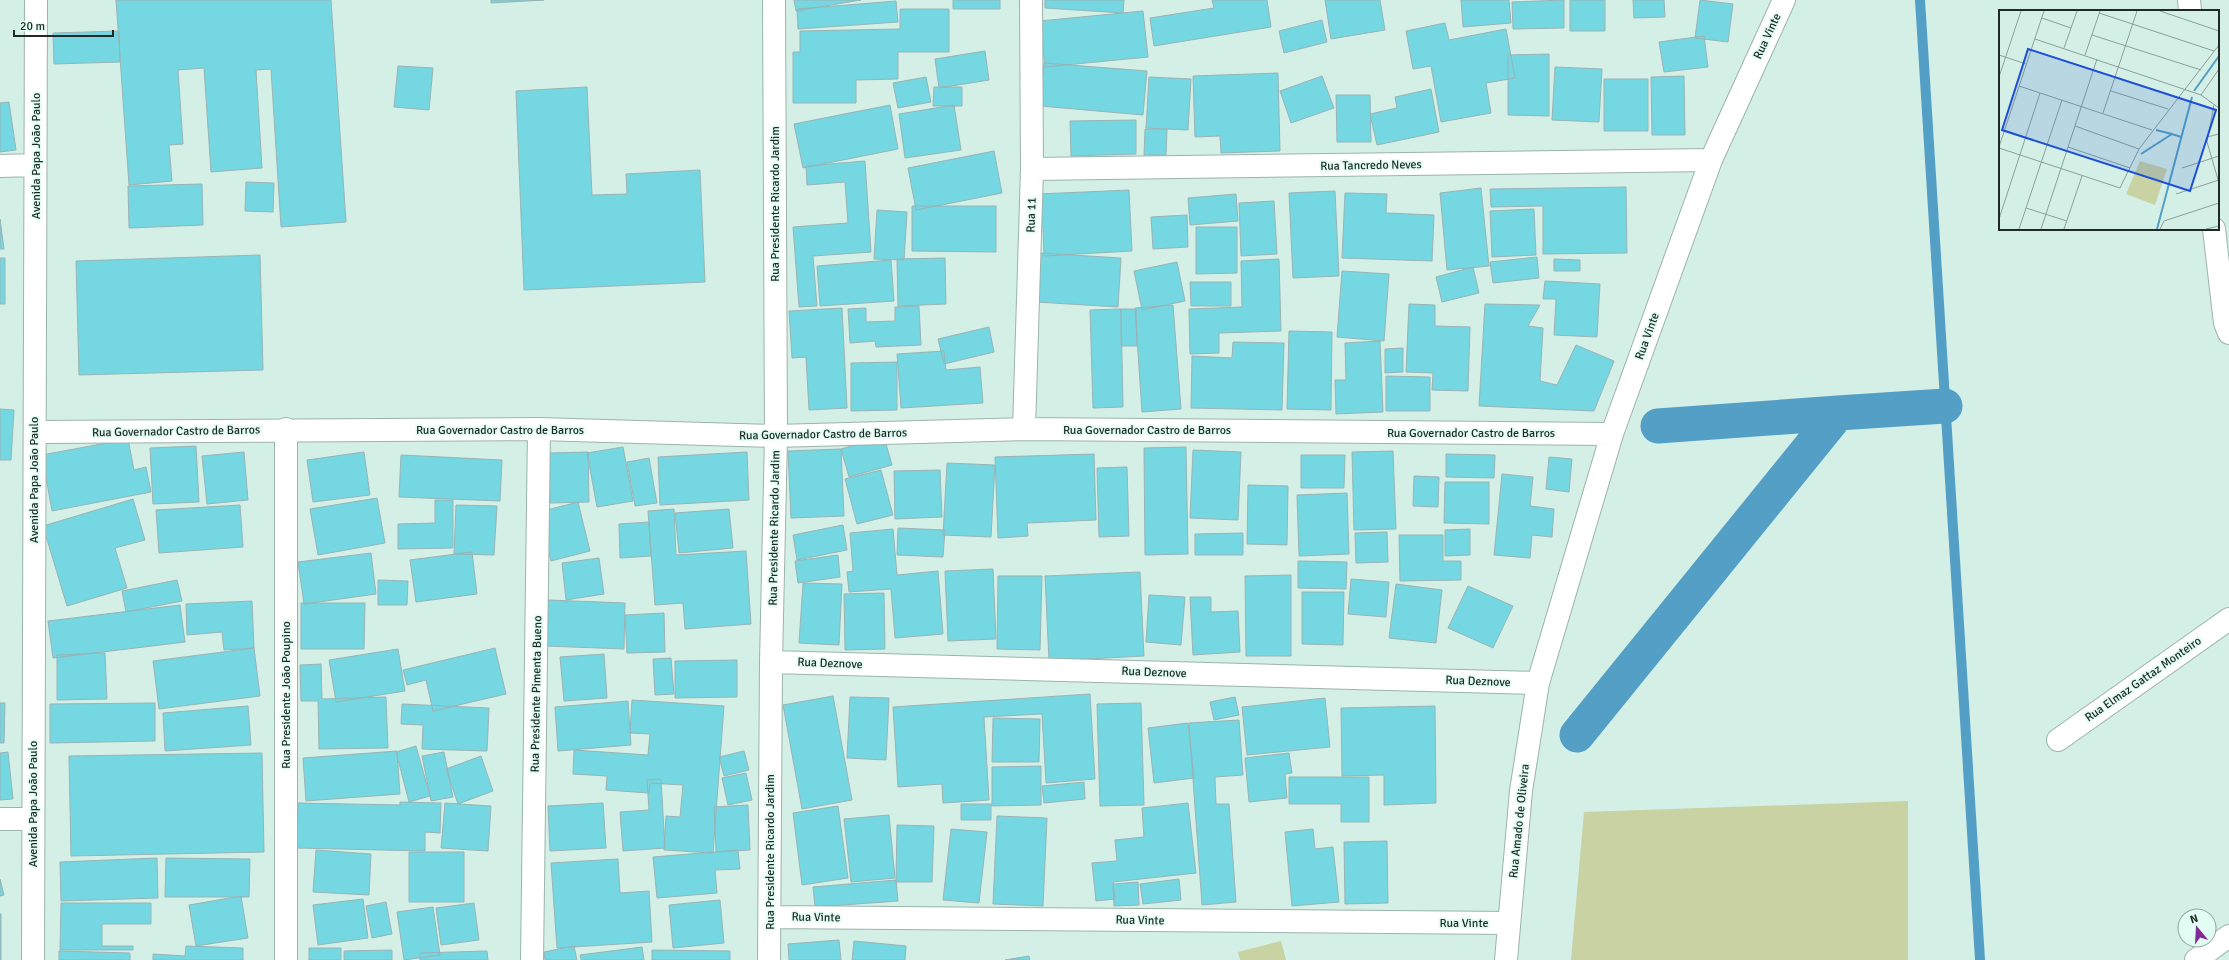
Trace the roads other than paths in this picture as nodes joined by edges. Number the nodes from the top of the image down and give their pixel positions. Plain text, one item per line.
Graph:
1 (36, 0) edge
2 (774, 0) edge
3 (1031, 0) edge
4 (1784, 0) edge
5 (2189, 0) edge
6 (2190, 10) edge
7 (1711, 160) junction
8 (35, 165) junction
9 (0, 166) edge
10 (1032, 169) junction
11 (2214, 230) edge
12 (2228, 326) edge
13 (286, 429) junction
14 (539, 429) junction
15 (1024, 429) junction
16 (35, 432) junction
17 (1612, 434) junction
18 (776, 436) junction
19 (2229, 619) edge
20 (771, 662) junction
21 (1538, 683) junction
22 (2058, 740) dead end
23 (0, 819) edge
24 (33, 819) junction
25 (770, 916) junction
26 (1509, 923) junction
27 (2229, 936) edge
28 (33, 960) edge
29 (286, 960) edge
30 (532, 960) edge
31 (769, 960) edge
32 (1506, 960) edge
33 (2196, 960) edge

1 - 8 street, Avenida Papa João Paulo
2 - 18 street, Rua Presidente Ricardo Jardim
3 - 10 street, Rua 11
4 - 7 street, Rua Vinte
5 - 6 street
7 - 10 street, Rua Tancredo Neves
7 - 17 street, Rua Vinte
8 - 9 street
8 - 16 street, Avenida Papa João Paulo
10 - 15 street, Rua 11
11 - 12 street
13 - 14 street, Rua Governador Castro de Barros
13 - 16 street, Rua Governador Castro de Barros
13 - 29 street, Rua Presidente João Poupino
14 - 18 street, Rua Governador Castro de Barros
14 - 30 street, Rua Presidente Pimenta Bueno
15 - 17 street, Rua Governador Castro de Barros
15 - 18 street, Rua Governador Castro de Barros
16 - 24 street, Avenida Papa João Paulo
17 - 21 street, Rua Vinte
18 - 20 street, Rua Presidente Ricardo Jardim
19 - 22 street, Rua Elmaz Gattaz Monteiro
20 - 21 street, Rua Deznove
20 - 25 street, Rua Presidente Ricardo Jardim
21 - 26 street, Rua Amado de Oliveira
23 - 24 street
24 - 28 street, Avenida Papa João Paulo
25 - 26 street, Rua Vinte
25 - 31 street, Rua Presidente Ricardo Jardim
26 - 32 street, Rua Amado de Oliveira
27 - 33 street

